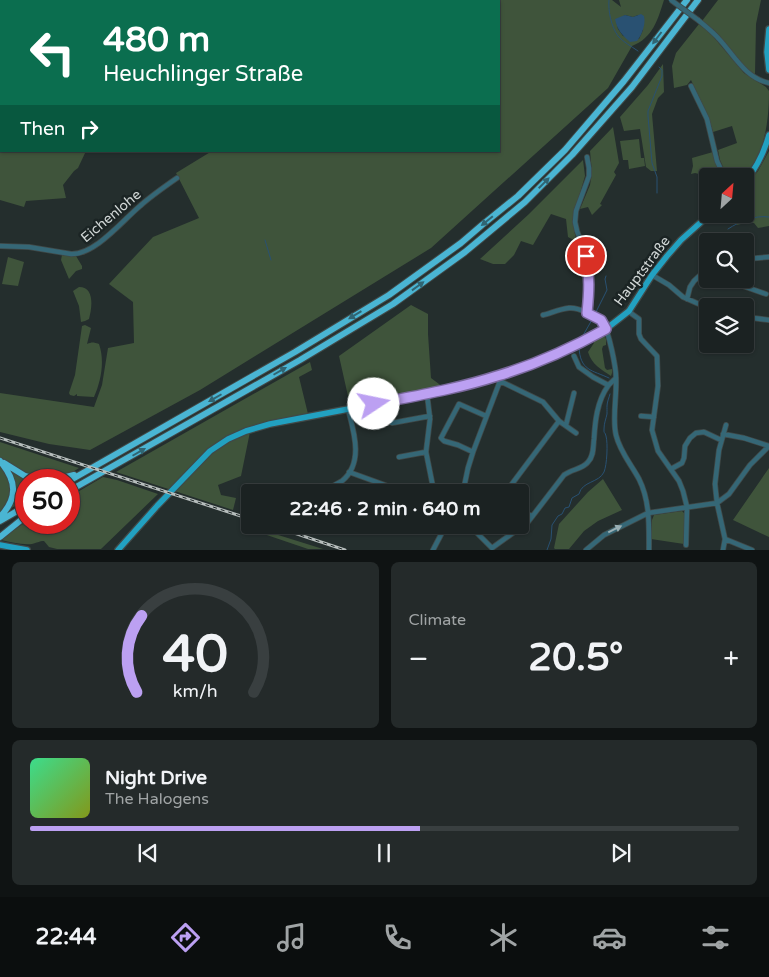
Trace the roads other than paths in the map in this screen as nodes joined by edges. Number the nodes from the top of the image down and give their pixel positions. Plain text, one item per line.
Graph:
1 (671, 0) edge
2 (687, 0) edge
3 (698, 0) edge
4 (769, 29) edge
5 (769, 70) edge
6 (769, 83) edge
7 (691, 86) dead end
8 (769, 136) edge
9 (587, 157) dead end
10 (721, 168) edge
11 (754, 168) edge
12 (177, 178) dead end
13 (700, 223) edge
14 (0, 246) edge
15 (769, 257) edge
16 (754, 258) edge
17 (652, 275) junction
18 (699, 277) edge
19 (749, 288) edge
20 (766, 294) dead end
21 (687, 299) junction
22 (699, 304) edge
23 (629, 310) junction
24 (589, 314) junction
25 (543, 315) dead end
26 (754, 318) edge
27 (769, 320) edge
28 (606, 329) junction
29 (574, 356) dead end
30 (616, 378) junction
31 (498, 379) junction
32 (608, 386) junction
33 (574, 393) dead end
34 (427, 394) junction
35 (616, 394) junction
36 (348, 409) junction
37 (430, 416) junction
38 (486, 416) junction
39 (641, 416) dead end
40 (654, 417) junction
41 (559, 421) junction
42 (392, 423) dead end
43 (566, 425) junction
44 (726, 425) dead end
45 (576, 433) dead end
46 (723, 434) junction
47 (721, 440) junction
48 (769, 446) edge
49 (426, 452) junction
50 (472, 452) junction
51 (399, 457) dead end
52 (0, 460) edge
53 (671, 469) junction
54 (15, 470) edge
55 (87, 471) junction
56 (349, 472) junction
57 (80, 473) edge
58 (80, 475) edge
59 (334, 484) edge
60 (383, 484) edge
61 (432, 484) edge
62 (465, 484) edge
63 (512, 484) edge
64 (80, 485) edge
65 (717, 503) junction
66 (157, 506) junction
67 (687, 507) junction
68 (15, 512) edge
69 (648, 513) junction
70 (529, 515) edge
71 (532, 516) junction
72 (0, 519) edge
73 (15, 522) edge
74 (15, 525) edge
75 (0, 530) edge
76 (441, 534) edge
77 (477, 534) edge
78 (0, 537) edge
79 (725, 539) junction
80 (686, 545) dead end
81 (4, 547) edge
82 (491, 549) edge
83 (28, 550) edge
84 (112, 550) edge
85 (118, 550) edge
86 (433, 550) edge
87 (586, 550) edge
88 (649, 550) edge
89 (723, 550) edge
90 (752, 550) edge

1 - 6 street, bridge
2 -> 55 highway
64 -> 3 highway
4 - 5 main road
7 - 10 street
8 - 11 main road
9 - 24 street
12 - 14 street, Eichenlohe
13 - 17 main road, Hauptstraße
15 - 16 street
17 - 21 street
17 - 23 main road, Hauptstraße
18 - 21 street
19 - 20 street
21 - 22 street
23 - 28 main road, Hauptstraße
23 - 40 street
24 - 25 street
24 - 28 street
26 - 27 street
28 - 30 street
28 - 31 main road, Hauptstraße
29 - 32 street
30 - 32 street
30 - 35 street
31 - 34 main road, Hauptstraße
31 - 38 street
31 - 41 street
32 - 35 street
32 - 71 street
33 - 43 street
34 - 36 main road, Hauptstraße
34 - 37 street
35 - 69 street
36 - 56 street
36 - 66 main road, Hauptstraße
37 - 42 street
37 - 49 street
38 - 50 street
38 - 50 street
39 - 40 street
40 - 53 street
41 - 43 street
41 - 63 street
43 - 45 street
44 - 46 street
46 - 47 street
46 - 48 street
47 - 53 street
47 - 65 street
48 - 65 street
49 - 51 street
49 - 61 street
50 - 62 street
52 - 54 highway
52 - 72 highway
53 - 67 street
55 - 57 highway
55 - 58 highway
56 - 59 street
56 - 60 street
65 - 67 street
65 - 79 street
66 - 84 main road
66 - 85 main road
67 - 69 street
67 - 80 street
68 - 72 highway
87 -> 69 street
69 - 88 street
70 - 71 street
71 - 82 street
73 - 75 highway
74 - 78 highway
76 - 86 street
77 - 82 street
79 - 89 street
79 - 90 street
81 - 83 main road

